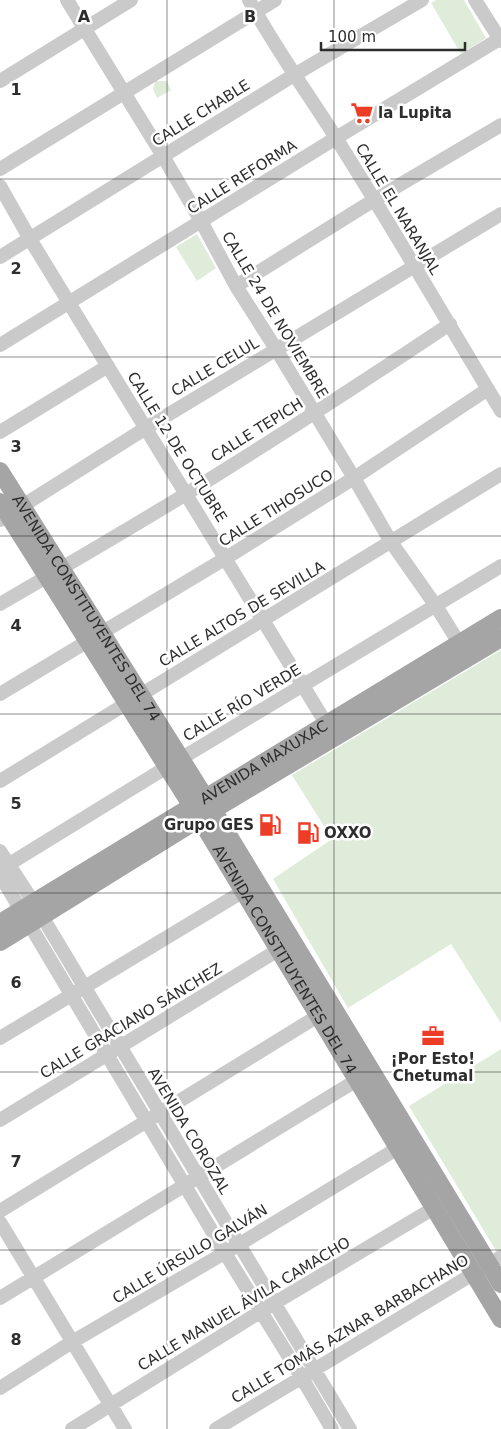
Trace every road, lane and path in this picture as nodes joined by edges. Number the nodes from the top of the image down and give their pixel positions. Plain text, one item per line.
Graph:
1 (67, 0) edge
2 (131, 0) edge
3 (275, 0) edge
4 (422, 0) edge
5 (475, 0) edge
6 (252, 6) edge
7 (85, 27) junction
8 (501, 40) edge
9 (294, 75) junction
10 (0, 81) edge
11 (124, 93) junction
12 (501, 125) edge
13 (336, 138) junction
14 (163, 156) junction
15 (0, 169) edge
16 (0, 186) edge
17 (374, 200) junction
18 (501, 214) edge
19 (201, 221) junction
20 (30, 239) junction
21 (0, 257) edge
22 (414, 267) junction
23 (236, 286) junction
24 (68, 302) junction
25 (450, 324) junction
26 (0, 345) edge
27 (276, 349) junction
28 (108, 366) junction
29 (488, 389) junction
30 (501, 411) edge
31 (314, 414) junction
32 (146, 428) junction
33 (0, 432) edge
34 (0, 470) edge
35 (501, 474) edge
36 (354, 478) junction
37 (186, 494) junction
38 (8, 511) edge
39 (391, 542) junction
40 (226, 558) junction
41 (501, 566) edge
42 (54, 573) junction
43 (0, 604) edge
44 (436, 606) junction
45 (501, 618) edge
46 (264, 620) junction
47 (94, 636) junction
48 (501, 638) edge
49 (459, 643) junction
50 (303, 685) junction
51 (0, 694) edge
52 (134, 698) junction
53 (327, 725) junction
54 (174, 763) junction
55 (0, 781) edge
56 (202, 808) junction
57 (0, 851) edge
58 (4, 867) edge
59 (0, 875) edge
60 (250, 887) junction
61 (32, 914) junction
62 (0, 923) edge
63 (0, 942) edge
64 (278, 950) junction
65 (84, 987) junction
66 (72, 994) junction
67 (326, 1012) junction
68 (0, 1038) edge
69 (120, 1048) junction
70 (107, 1055) junction
71 (357, 1080) junction
72 (384, 1109) junction
73 (160, 1113) junction
74 (0, 1120) edge
75 (146, 1121) junction
76 (398, 1148) junction
77 (198, 1176) junction
78 (185, 1184) junction
79 (434, 1208) junction
80 (0, 1211) edge
81 (0, 1222) edge
82 (238, 1245) junction
83 (225, 1253) junction
84 (495, 1260) edge
85 (473, 1273) junction
86 (33, 1278) junction
87 (501, 1284) edge
88 (0, 1298) edge
89 (268, 1308) junction
90 (501, 1319) edge
91 (72, 1342) junction
92 (314, 1370) junction
93 (302, 1378) junction
94 (0, 1388) edge
95 (111, 1406) junction
96 (350, 1428) edge
97 (72, 1429) edge
98 (126, 1429) edge
99 (216, 1429) edge
100 (332, 1429) edge

1 - 7 street, CALLE 24 DE NOVIEMBRE
2 - 7 street
3 - 6 street
4 - 9 street, CALLE CHABLE
5 - 8 street
6 - 9 street, CALLE EL NARANJAL
6 - 11 street
7 - 10 street
7 - 11 street, CALLE 24 DE NOVIEMBRE
8 - 13 street, CALLE REFORMA
9 - 13 street, CALLE EL NARANJAL
9 - 14 street, CALLE CHABLE
11 - 14 street, CALLE 24 DE NOVIEMBRE
11 - 15 street
12 - 17 street
13 - 17 street, CALLE EL NARANJAL
13 - 19 street, CALLE REFORMA
14 - 19 street, CALLE 24 DE NOVIEMBRE
14 - 20 street, CALLE CHABLE
16 - 20 street, CALLE 12 DE OCTUBRE
17 - 22 street, CALLE EL NARANJAL
17 - 23 street
18 - 22 street, CALLE CELUL
19 - 23 street, CALLE 24 DE NOVIEMBRE
19 - 24 street, CALLE REFORMA
20 - 21 street, CALLE CHABLE
20 - 24 street, CALLE 12 DE OCTUBRE
22 - 25 street, CALLE EL NARANJAL
22 - 27 street, CALLE CELUL
23 - 27 street, CALLE 24 DE NOVIEMBRE
24 - 26 street, CALLE REFORMA
24 - 28 street, CALLE 12 DE OCTUBRE
25 - 29 street, CALLE EL NARANJAL
25 - 31 street, CALLE TEPICH
27 - 31 street, CALLE 24 DE NOVIEMBRE
27 - 32 street, CALLE CELUL
28 - 32 street, CALLE 12 DE OCTUBRE
28 - 33 street
29 - 30 street, CALLE EL NARANJAL
29 - 36 street, CALLE TIHOSUCO
31 - 36 street, CALLE 24 DE NOVIEMBRE
31 - 37 street, CALLE TEPICH
32 - 37 street, CALLE 12 DE OCTUBRE
32 - 38 street, CALLE CELUL
34 - 38 main road, AVENIDA CONSTITUYENTES DEL 74
35 - 39 street, CALLE ALTOS DE SEVILLA
36 - 39 street, CALLE 24 DE NOVIEMBRE
36 - 40 street, CALLE TIHOSUCO
37 - 40 street, CALLE 12 DE OCTUBRE
37 - 42 street, CALLE TEPICH
38 - 42 main road, AVENIDA CONSTITUYENTES DEL 74
39 - 44 street, CALLE 24 DE NOVIEMBRE
39 - 46 street, CALLE ALTOS DE SEVILLA
40 - 46 street, CALLE 12 DE OCTUBRE
40 - 47 street, CALLE TIHOSUCO
41 - 44 street, CALLE RÍO VERDE
42 - 43 street, CALLE TEPICH
42 - 47 main road, AVENIDA CONSTITUYENTES DEL 74
44 - 49 street, CALLE 24 DE NOVIEMBRE
44 - 50 street, CALLE RÍO VERDE
45 - 49 main road, AVENIDA MAXUXAC
46 - 50 street, CALLE 12 DE OCTUBRE
46 - 52 street, CALLE ALTOS DE SEVILLA
47 - 51 street, CALLE TIHOSUCO
47 - 52 main road, AVENIDA CONSTITUYENTES DEL 74
48 - 56 main road, AVENIDA MAXUXAC
49 - 53 main road, AVENIDA MAXUXAC
50 - 53 street, CALLE 12 DE OCTUBRE
50 - 54 street, CALLE RÍO VERDE
52 - 54 main road, AVENIDA CONSTITUYENTES DEL 74
52 - 55 street, CALLE ALTOS DE SEVILLA
53 - 56 main road, AVENIDA MAXUXAC
54 - 56 main road, AVENIDA CONSTITUYENTES DEL 74
54 - 58 street, CALLE RÍO VERDE
56 - 60 main road, AVENIDA CONSTITUYENTES DEL 74
56 - 61 main road, AVENIDA MAXUXAC
57 - 58 street, AVENIDA COROZAL
58 - 61 street, AVENIDA COROZAL
59 - 61 street, AVENIDA COROZAL
60 - 64 main road, AVENIDA CONSTITUYENTES DEL 74
60 - 65 street
60 - 67 main road, AVENIDA CONSTITUYENTES DEL 74
61 - 62 main road, AVENIDA MAXUXAC
61 - 63 main road, AVENIDA MAXUXAC
61 - 65 street, AVENIDA COROZAL
61 - 66 street, AVENIDA COROZAL
64 - 67 main road, AVENIDA CONSTITUYENTES DEL 74
64 - 69 street, CALLE GRACIANO SÁNCHEZ
65 - 66 street
65 - 69 street, AVENIDA COROZAL
66 - 68 street
66 - 70 street, AVENIDA COROZAL
67 - 71 main road, AVENIDA CONSTITUYENTES DEL 74
67 - 72 main road, AVENIDA CONSTITUYENTES DEL 74
67 - 73 street
69 - 70 street, CALLE GRACIANO SÁNCHEZ
69 - 73 street, AVENIDA COROZAL
70 - 74 street, CALLE GRACIANO SÁNCHEZ
70 - 75 street, AVENIDA COROZAL
71 - 72 main road, AVENIDA CONSTITUYENTES DEL 74
71 - 77 street
72 - 76 main road, AVENIDA CONSTITUYENTES DEL 74
72 - 84 main road, AVENIDA CONSTITUYENTES DEL 74
73 - 75 street
73 - 77 street, AVENIDA COROZAL
75 - 78 street, AVENIDA COROZAL
75 - 80 street
76 - 79 main road, AVENIDA CONSTITUYENTES DEL 74
76 - 82 street, CALLE ÚRSULO GALVÁN
77 - 78 street
77 - 82 street, AVENIDA COROZAL
78 - 83 street, AVENIDA COROZAL
78 - 86 street
79 - 85 main road, AVENIDA CONSTITUYENTES DEL 74
79 - 89 street, CALLE MANUEL ÁVILA CAMACHO
81 - 86 street
82 - 83 street, CALLE ÚRSULO GALVÁN
82 - 89 street, AVENIDA COROZAL
83 - 89 street, AVENIDA COROZAL
83 - 91 street, CALLE ÚRSULO GALVÁN
84 - 85 street, CALLE TOMÁS AZNAR BARBACHANO
84 - 87 main road, AVENIDA CONSTITUYENTES DEL 74
85 - 90 main road, AVENIDA CONSTITUYENTES DEL 74
85 - 92 street, CALLE TOMÁS AZNAR BARBACHANO
86 - 88 street
86 - 91 street
89 - 92 street, AVENIDA COROZAL
89 - 93 street, AVENIDA COROZAL
89 - 95 street, CALLE MANUEL ÁVILA CAMACHO
91 - 94 street, CALLE ÚRSULO GALVÁN
91 - 95 street
92 - 93 street, CALLE TOMÁS AZNAR BARBACHANO
92 - 96 street, AVENIDA COROZAL
93 - 99 street, CALLE TOMÁS AZNAR BARBACHANO
93 - 100 street, AVENIDA COROZAL
95 - 97 street, CALLE MANUEL ÁVILA CAMACHO
95 - 98 street

